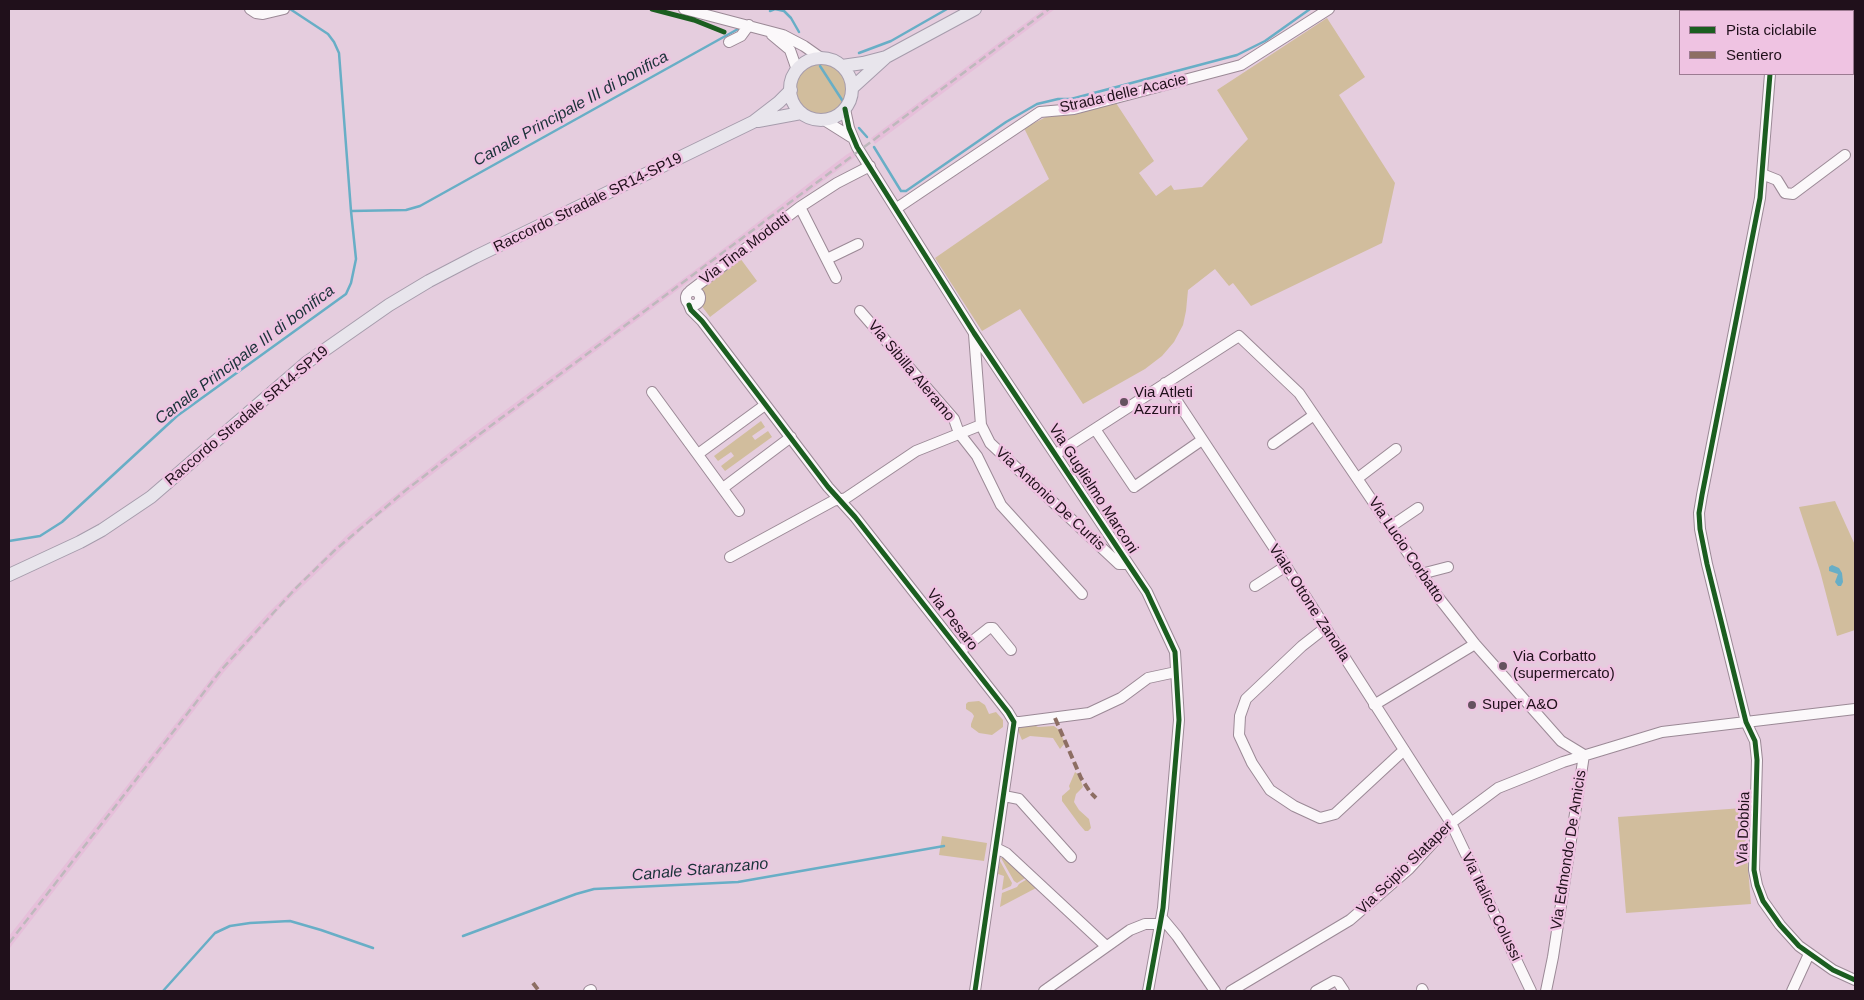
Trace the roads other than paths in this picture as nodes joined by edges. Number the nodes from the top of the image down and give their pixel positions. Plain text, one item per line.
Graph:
1 (250, 9) edge
2 (284, 9) edge
3 (684, 9) edge
4 (976, 9) edge
5 (1330, 9) edge
6 (749, 25) junction
7 (768, 31) junction
8 (729, 42) dead end
9 (886, 57) junction
10 (821, 58) junction
11 (842, 66) junction
12 (797, 70) junction
13 (1770, 75) edge
14 (852, 88) junction
15 (790, 90) junction
16 (845, 109) junction
17 (802, 113) junction
18 (824, 120) junction
19 (753, 122) junction
20 (852, 138) junction
21 (1845, 155) dead end
22 (870, 166) junction
23 (1762, 174) junction
24 (800, 207) junction
25 (897, 208) junction
26 (858, 244) dead end
27 (827, 259) junction
28 (836, 278) dead end
29 (690, 292) joint
30 (860, 311) dead end
31 (974, 333) junction
32 (1165, 383) junction
33 (652, 392) dead end
34 (765, 405) junction
35 (1314, 415) junction
36 (981, 425) junction
37 (1095, 429) junction
38 (959, 433) junction
39 (790, 437) junction
40 (1202, 440) junction
41 (1273, 444) dead end
42 (1396, 450) dead end
43 (698, 454) junction
44 (1056, 454) junction
45 (1358, 478) junction
46 (723, 488) junction
47 (841, 499) junction
48 (1418, 508) dead end
49 (739, 511) dead end
50 (1390, 527) junction
51 (730, 557) dead end
52 (1128, 564) junction
53 (1286, 566) junction
54 (1448, 567) dead end
55 (1421, 574) junction
56 (9, 575) edge
57 (1255, 586) dead end
58 (1082, 594) dead end
59 (1325, 628) junction
60 (1475, 644) junction
61 (960, 650) junction
62 (1010, 650) dead end
63 (1176, 672) junction
64 (1374, 704) junction
65 (1855, 709) edge
66 (1014, 722) junction
67 (1746, 722) junction
68 (1562, 741) junction
69 (1404, 750) junction
70 (1584, 755) junction
71 (1563, 762) junction
72 (1004, 796) junction
73 (1451, 823) junction
74 (996, 848) junction
75 (1071, 857) dead end
76 (1161, 921) junction
77 (1106, 946) junction
78 (1808, 954) junction
79 (1855, 980) edge
80 (975, 991) edge
81 (1044, 991) edge
82 (1148, 991) edge
83 (1215, 991) edge
84 (1231, 991) edge
85 (1316, 991) edge
86 (1344, 991) edge
87 (1532, 991) edge
88 (1546, 991) edge
89 (1792, 991) edge

1 - 2 street
3 - 6 street
4 - 9 main road
5 - 25 street, Strada delle Acacie
6 - 7 street
6 - 8 street
7 - 10 street
7 - 12 street
9 - 11 main road
9 - 14 main road
10 - 11 main road
10 - 12 main road
11 - 14 main road
12 - 15 main road, Raccordo Stradale SR14-SP19
13 - 23 street, Via Dobbia
14 - 16 main road
15 - 17 main road
15 - 19 main road, Raccordo Stradale SR14-SP19
16 - 18 main road
16 - 20 street, Via Guglielmo Marconi
17 - 18 main road, Raccordo Stradale SR14-SP19
17 - 19 main road, Raccordo Stradale SR14-SP19
18 - 20 street, Via Guglielmo Marconi
19 - 56 main road, Raccordo Stradale SR14-SP19
20 - 22 street, Via Guglielmo Marconi
21 - 23 street
22 - 24 street, Via Tina Modotti
22 - 25 street, Via Guglielmo Marconi
23 - 67 street, Via Dobbia
24 - 27 street, Via Tina Modotti
24 - 29 street, Via Tina Modotti
25 - 31 street, Via Guglielmo Marconi
26 - 27 street
27 - 28 street, Via Tina Modotti
29 - 34 street, Via Pesaro
30 - 38 street, Via Sibilla Aleramo
31 - 36 street, Via Antonio De Curtis
31 - 44 street, Via Guglielmo Marconi
32 - 35 street, Via Lucio Corbatto
32 - 37 street
32 - 40 street, Viale Ottone Zanolla
33 - 43 street
34 - 39 street, Via Pesaro
34 - 43 street
35 - 41 street
35 - 45 street, Via Lucio Corbatto
36 - 38 street
36 - 52 street, Via Antonio De Curtis
37 - 40 street
37 - 44 street
38 - 47 street
38 - 58 street, Via Sibilla Aleramo
39 - 46 street
39 - 47 street, Via Pesaro
40 - 53 street, Viale Ottone Zanolla
42 - 45 street
43 - 46 street
44 - 52 street, Via Guglielmo Marconi
45 - 50 street, Via Lucio Corbatto
46 - 49 street
47 - 51 street
47 - 61 street, Via Pesaro
48 - 50 street
50 - 55 street, Via Lucio Corbatto
52 - 63 street, Via Guglielmo Marconi
53 - 57 street
53 - 59 street, Viale Ottone Zanolla
54 - 55 street
55 - 60 street, Via Lucio Corbatto
59 - 64 street, Viale Ottone Zanolla
59 - 69 street
60 - 64 street
60 - 68 street, Via Lucio Corbatto
61 - 62 street, Via Pesaro
61 - 66 street, Via Pesaro
63 - 66 street
63 - 76 street, Via Guglielmo Marconi
64 - 69 street, Viale Ottone Zanolla
65 - 67 street, Via Edmondo De Amicis
66 - 72 street
67 - 70 street, Via Edmondo De Amicis
67 - 78 street, Via Dobbia
68 - 70 street, Via Lucio Corbatto
68 - 71 street
69 - 73 street, Viale Ottone Zanolla
70 - 71 street, Via Scipio Slataper
70 - 88 street, Via Edmondo De Amicis
71 - 73 street, Via Scipio Slataper
72 - 74 street
72 - 75 street
73 - 84 street, Via Scipio Slataper
73 - 87 street, Via Italico Colussi
74 - 77 street
74 - 80 street
76 - 77 street
76 - 82 street, Via Guglielmo Marconi
76 - 83 street
77 - 81 street
78 - 79 street, Via Dobbia
78 - 89 street
85 - 86 street

